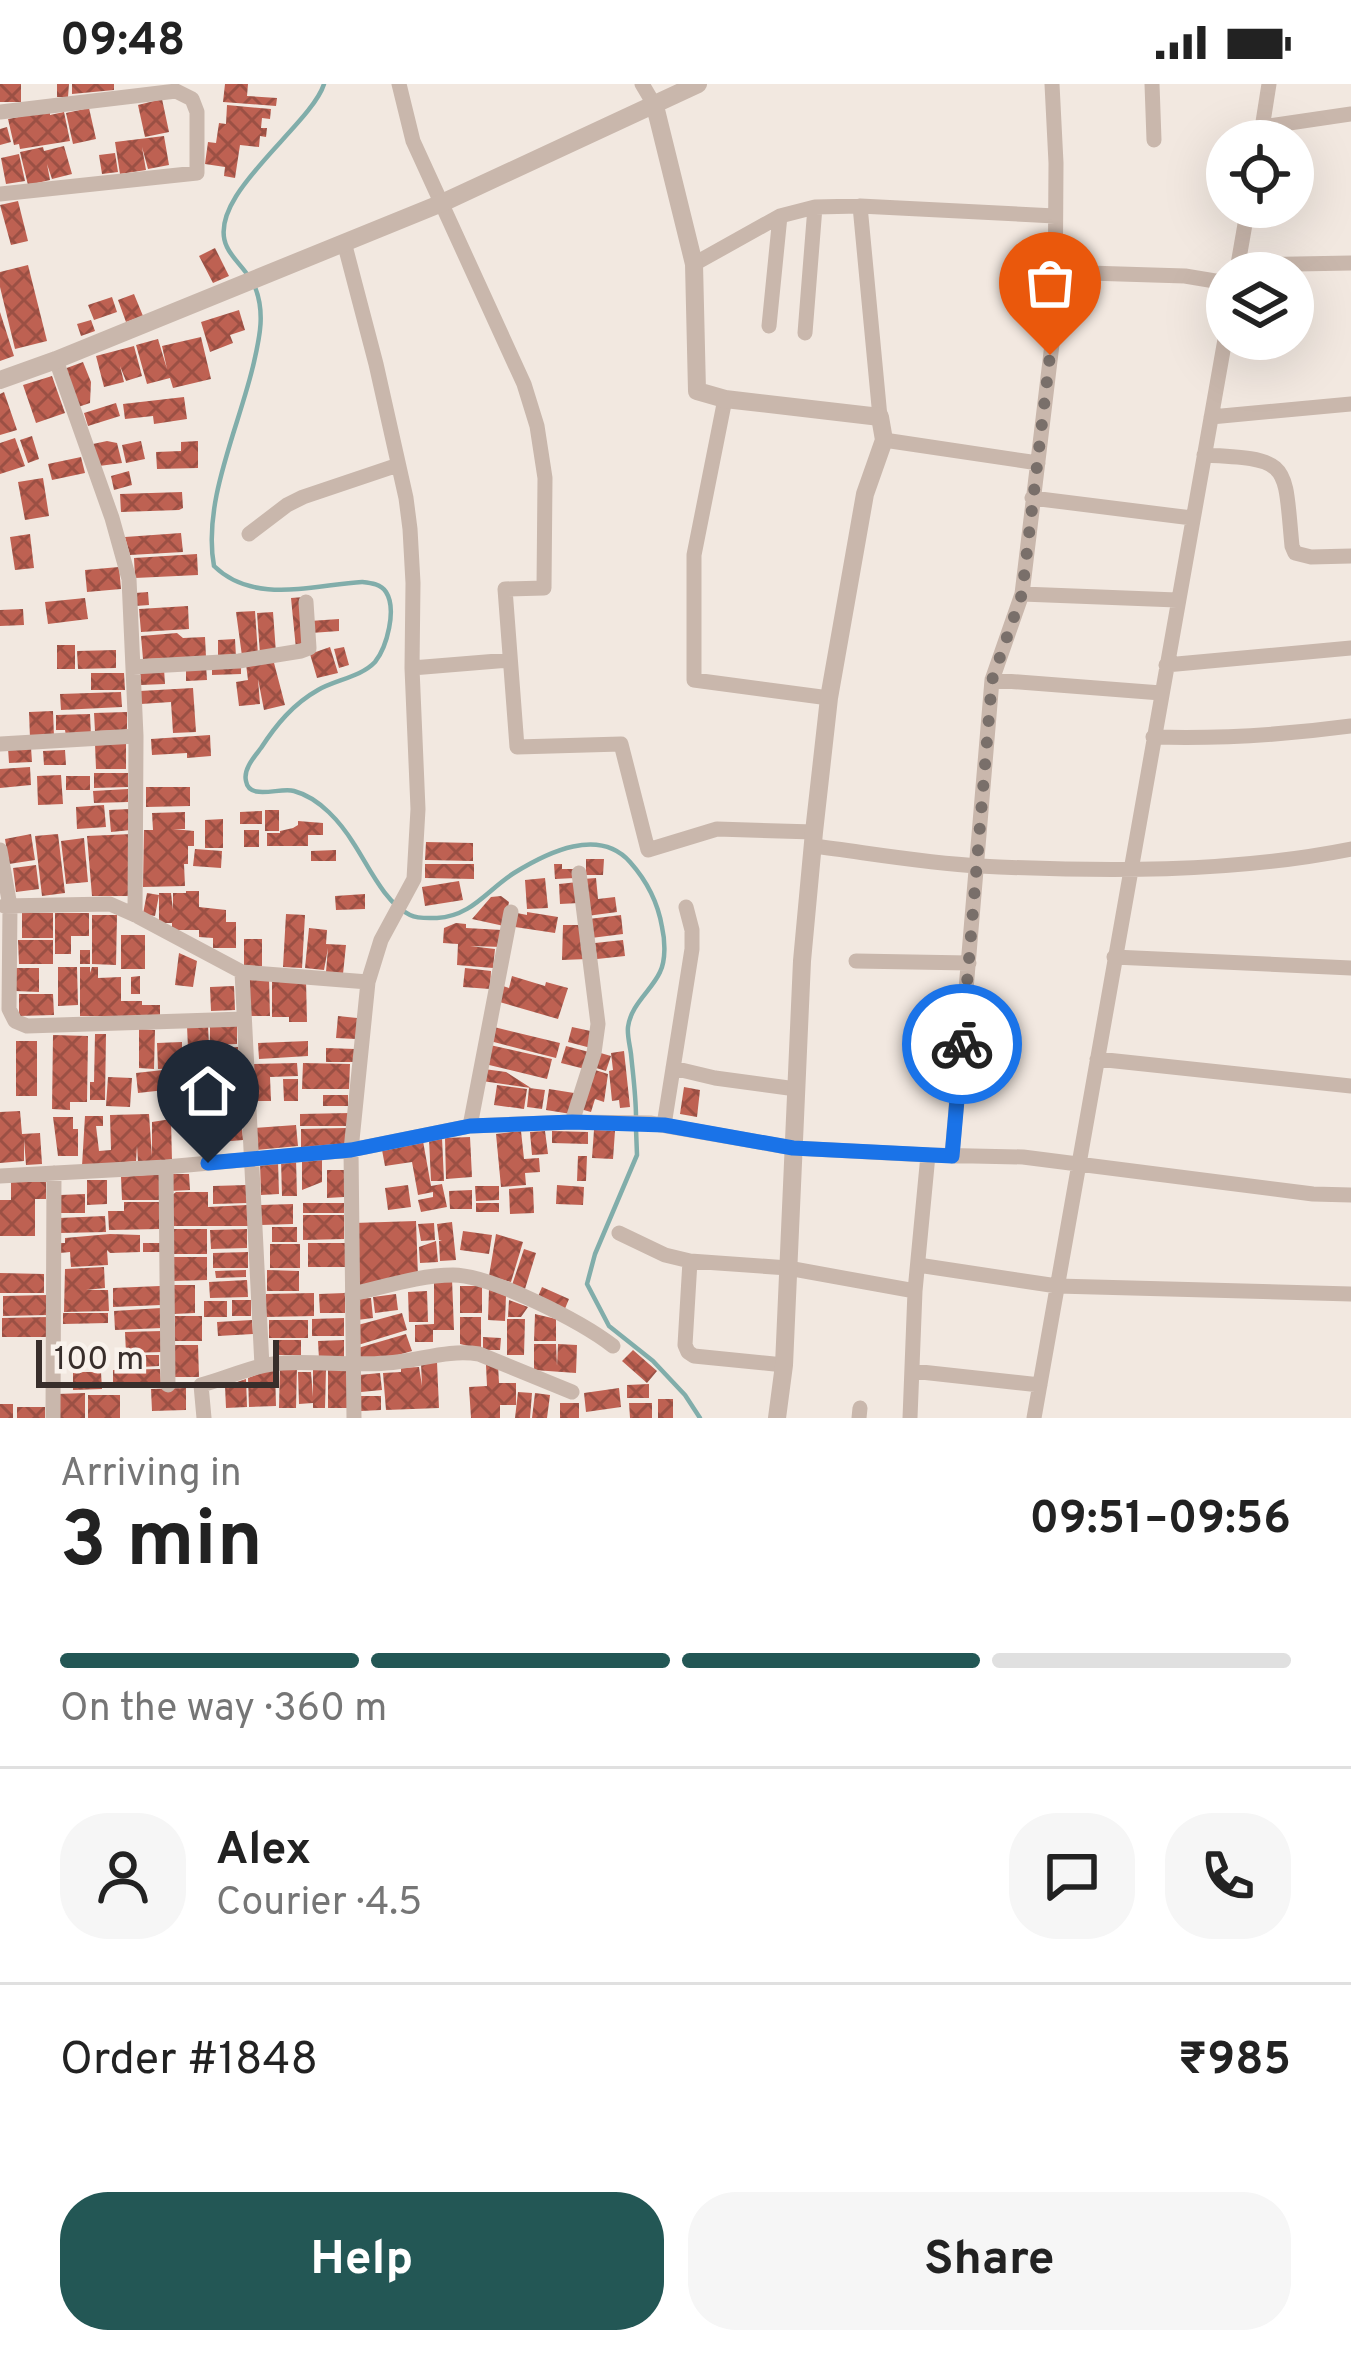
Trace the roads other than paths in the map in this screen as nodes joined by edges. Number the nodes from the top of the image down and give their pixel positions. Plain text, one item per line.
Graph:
1 (399, 84) edge
2 (642, 84) edge
3 (1052, 84) edge
4 (1152, 84) edge
5 (1269, 84) edge
6 (690, 86) edge
7 (655, 106) junction
8 (0, 112) edge
9 (1351, 114) edge
10 (1263, 120) edge
11 (1314, 122) edge
12 (1154, 140) dead end
13 (0, 194) edge
14 (442, 203) junction
15 (860, 206) junction
16 (815, 207) junction
17 (780, 216) junction
18 (1054, 216) junction
19 (344, 242) junction
20 (1351, 263) edge
21 (694, 264) junction
22 (1314, 265) edge
23 (1056, 272) junction
24 (1206, 280) edge
25 (769, 326) dead end
26 (805, 333) dead end
27 (1221, 360) edge
28 (56, 361) junction
29 (0, 380) edge
30 (725, 399) junction
31 (1351, 404) edge
32 (880, 417) junction
33 (1211, 417) junction
34 (884, 440) junction
35 (1204, 455) junction
36 (1038, 463) junction
37 (398, 465) junction
38 (1032, 498) junction
39 (1192, 518) junction
40 (249, 534) dead end
41 (1351, 556) edge
42 (1022, 594) junction
43 (1178, 600) junction
44 (306, 602) dead end
45 (1351, 648) edge
46 (510, 660) junction
47 (1166, 665) junction
48 (133, 667) junction
49 (412, 668) junction
50 (992, 680) junction
51 (1161, 693) junction
52 (829, 698) junction
53 (1351, 726) edge
54 (136, 736) junction
55 (1153, 736) junction
56 (0, 744) edge
57 (814, 839) junction
58 (1351, 849) edge
59 (0, 850) edge
60 (977, 866) junction
61 (1130, 868) junction
62 (578, 873) dead end
63 (5, 906) edge
64 (686, 907) dead end
65 (511, 912) dead end
66 (135, 914) junction
67 (1114, 957) junction
68 (856, 961) dead end
69 (969, 962) junction
70 (1351, 968) edge
71 (242, 972) junction
72 (368, 982) junction
73 (244, 1018) junction
74 (1096, 1059) junction
75 (674, 1068) junction
76 (1351, 1086) edge
77 (796, 1089) junction
78 (572, 1122) junction
79 (657, 1124) junction
80 (470, 1126) junction
81 (793, 1148) junction
82 (351, 1150) junction
83 (928, 1155) junction
84 (952, 1156) junction
85 (251, 1160) junction
86 (1078, 1165) junction
87 (166, 1167) junction
88 (54, 1173) junction
89 (0, 1176) edge
90 (1351, 1196) edge
91 (619, 1233) dead end
92 (690, 1261) junction
93 (918, 1265) junction
94 (788, 1268) junction
95 (1057, 1286) junction
96 (915, 1291) junction
97 (352, 1294) junction
98 (1351, 1294) edge
99 (613, 1346) dead end
100 (352, 1364) junction
101 (784, 1365) junction
102 (262, 1366) junction
103 (912, 1371) junction
104 (168, 1385) dead end
105 (1040, 1385) junction
106 (572, 1392) dead end
107 (53, 1418) edge
108 (204, 1418) edge
109 (354, 1418) edge
110 (777, 1418) edge
111 (910, 1418) edge
112 (1034, 1418) edge

1 - 14 street
2 - 7 street
3 - 18 street
4 - 12 street
5 - 10 street
6 - 7 street
7 - 14 street
7 - 21 street
8 - 13 street
9 - 11 street
14 - 19 street
14 - 46 street
15 - 16 street
15 - 18 street
15 - 32 street
16 - 17 street
16 - 26 street
17 - 21 street
17 - 25 street
18 - 23 street
19 - 28 street
19 - 37 street
20 - 22 street
21 - 30 street
23 - 24 street
23 - 36 street
27 - 33 street
28 - 29 street
28 - 48 street
30 - 32 street
30 - 52 street
31 - 33 street
32 - 34 street
33 - 35 street
34 - 36 street
34 - 52 street
35 - 39 street
35 - 41 street
36 - 38 street
37 - 40 street
37 - 49 street
38 - 39 street
38 - 42 street
39 - 43 street
42 - 43 street
42 - 50 street
43 - 47 street
44 - 48 street
45 - 47 street
46 - 49 street
46 - 57 street
47 - 51 street
48 - 54 street
49 - 72 street
50 - 51 street
50 - 60 street
51 - 55 street
52 - 57 street
53 - 55 street
54 - 56 street
54 - 66 street
55 - 61 street
57 - 60 street
57 - 77 street
58 - 61 street
59 - 63 street
60 - 61 street
60 - 69 street
61 - 67 street
62 - 78 street
63 - 66 street
63 - 73 street
64 - 75 street
65 - 80 street
66 - 71 street
67 - 70 street
67 - 74 street
68 - 69 street
69 - 84 street
71 - 72 street
71 - 73 street
72 - 82 street
73 - 85 street
74 - 76 street
74 - 86 street
75 - 77 street
75 - 79 street
77 - 81 street
78 - 79 street
78 - 80 street
79 - 81 street
80 - 82 street
81 - 83 street
81 - 94 street
82 - 85 street
82 - 97 street
83 - 84 street
83 - 93 street
84 - 86 street
85 - 87 street
85 - 102 street
86 - 90 street
86 - 95 street
87 - 88 street
87 - 104 street
88 - 89 street
88 - 107 street
91 - 92 street
92 - 94 street
92 - 101 street
93 - 95 street
93 - 96 street
94 - 96 street
94 - 101 street
95 - 98 street
95 - 105 street
96 - 103 street
97 - 99 street
97 - 100 street
100 - 102 street
100 - 106 street
100 - 109 street
101 - 110 street
102 - 108 street
103 - 105 street
103 - 111 street
105 - 112 street

